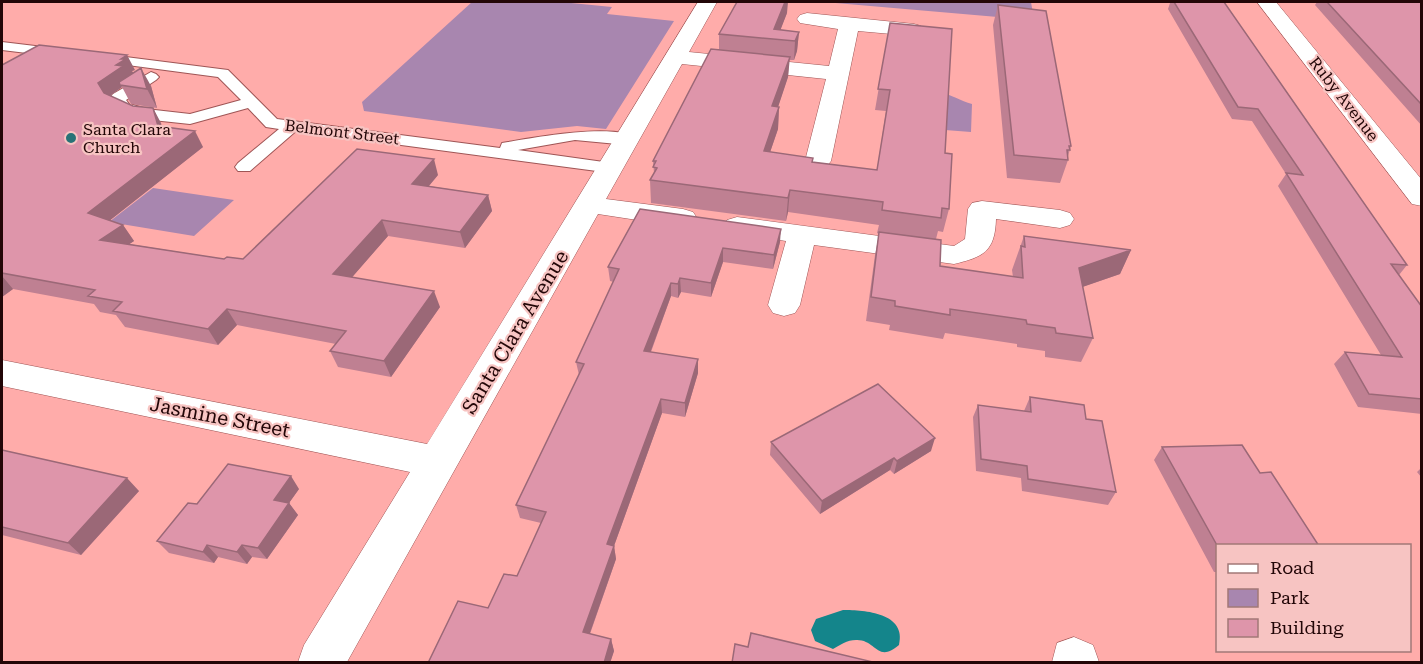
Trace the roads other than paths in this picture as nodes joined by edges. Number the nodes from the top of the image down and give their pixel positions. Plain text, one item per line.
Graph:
1 (707, 2) edge
2 (1266, 2) edge
3 (807, 20) dead end
4 (849, 24) junction
5 (914, 30) edge
6 (2, 46) edge
7 (676, 57) junction
8 (167, 66) junction
9 (838, 74) junction
10 (251, 102) junction
11 (292, 126) junction
12 (490, 151) junction
13 (620, 154) junction
14 (818, 160) edge
15 (244, 167) dead end
16 (1422, 198) edge
17 (590, 205) junction
18 (1060, 219) dead end
19 (802, 235) junction
20 (784, 305) dead end
21 (2, 373) edge
22 (438, 462) junction
23 (321, 663) edge

1 - 7 street, Santa Clara Avenue
2 - 16 street, Ruby Avenue
3 - 4 street
4 - 5 street
4 - 9 street
6 - 8 lane, Belmont Street
7 - 9 street
7 - 13 street, Santa Clara Avenue
8 - 10 lane, Belmont Street
8 - 10 lane
9 - 14 street
10 - 11 lane, Belmont Street
11 - 12 lane, Belmont Street
11 - 15 lane
12 - 13 lane, Belmont Street
12 - 13 lane
13 - 17 street, Santa Clara Avenue
17 - 19 street
17 - 22 street, Santa Clara Avenue
18 - 19 street
19 - 20 street
21 - 22 street, Jasmine Street
22 - 23 street, Santa Clara Avenue

